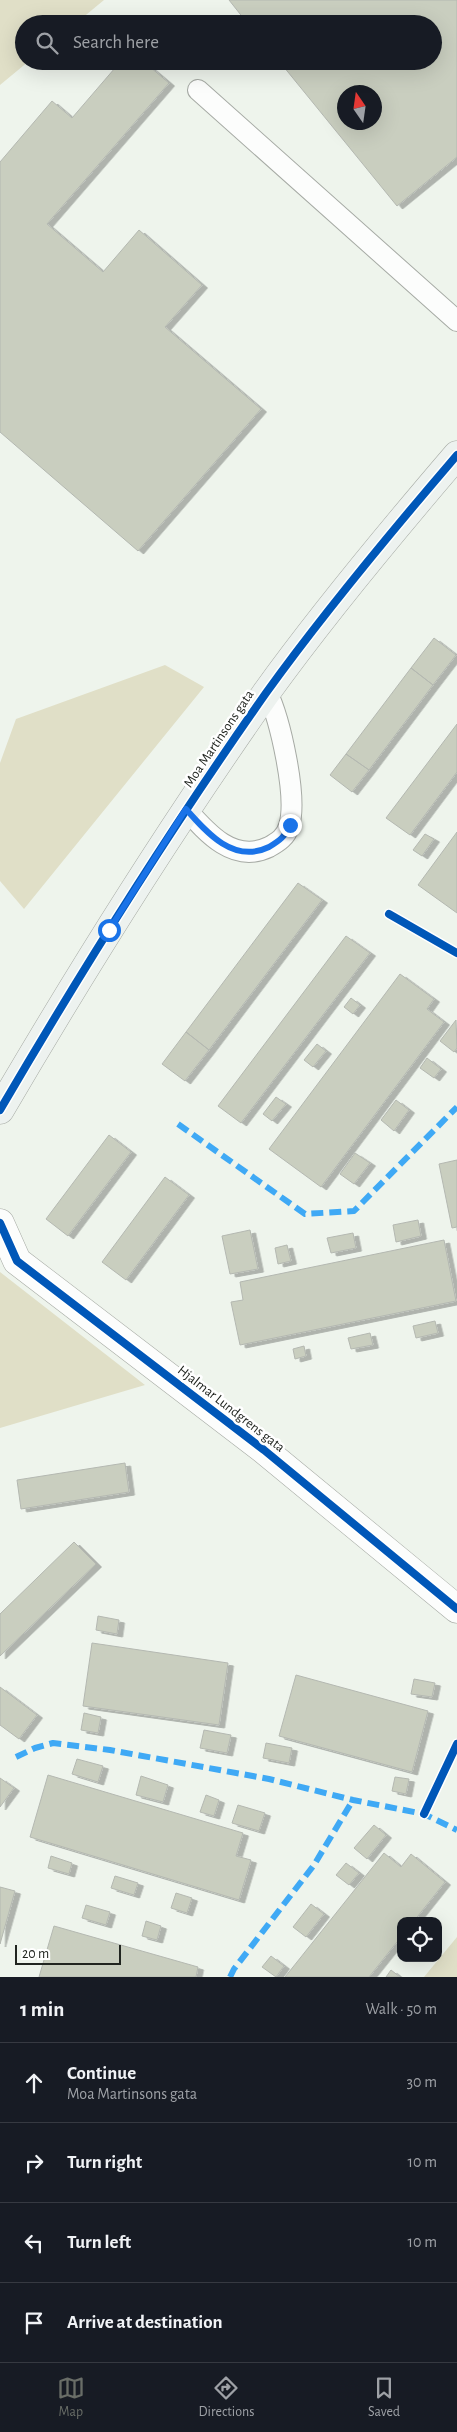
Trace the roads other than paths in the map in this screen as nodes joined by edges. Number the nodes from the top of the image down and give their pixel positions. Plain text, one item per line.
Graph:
1 (198, 90) dead end
2 (457, 321) edge
3 (457, 455) edge
4 (267, 692) junction
5 (186, 809) junction
6 (0, 1110) edge
7 (0, 1223) edge
8 (457, 1609) edge

1 - 2 lane
3 - 4 street, Moa Martinsons gata
4 - 5 street, Moa Martinsons gata
4 - 5 lane
5 - 6 street, Moa Martinsons gata
7 - 8 street, Hjalmar Lundgrens gata

